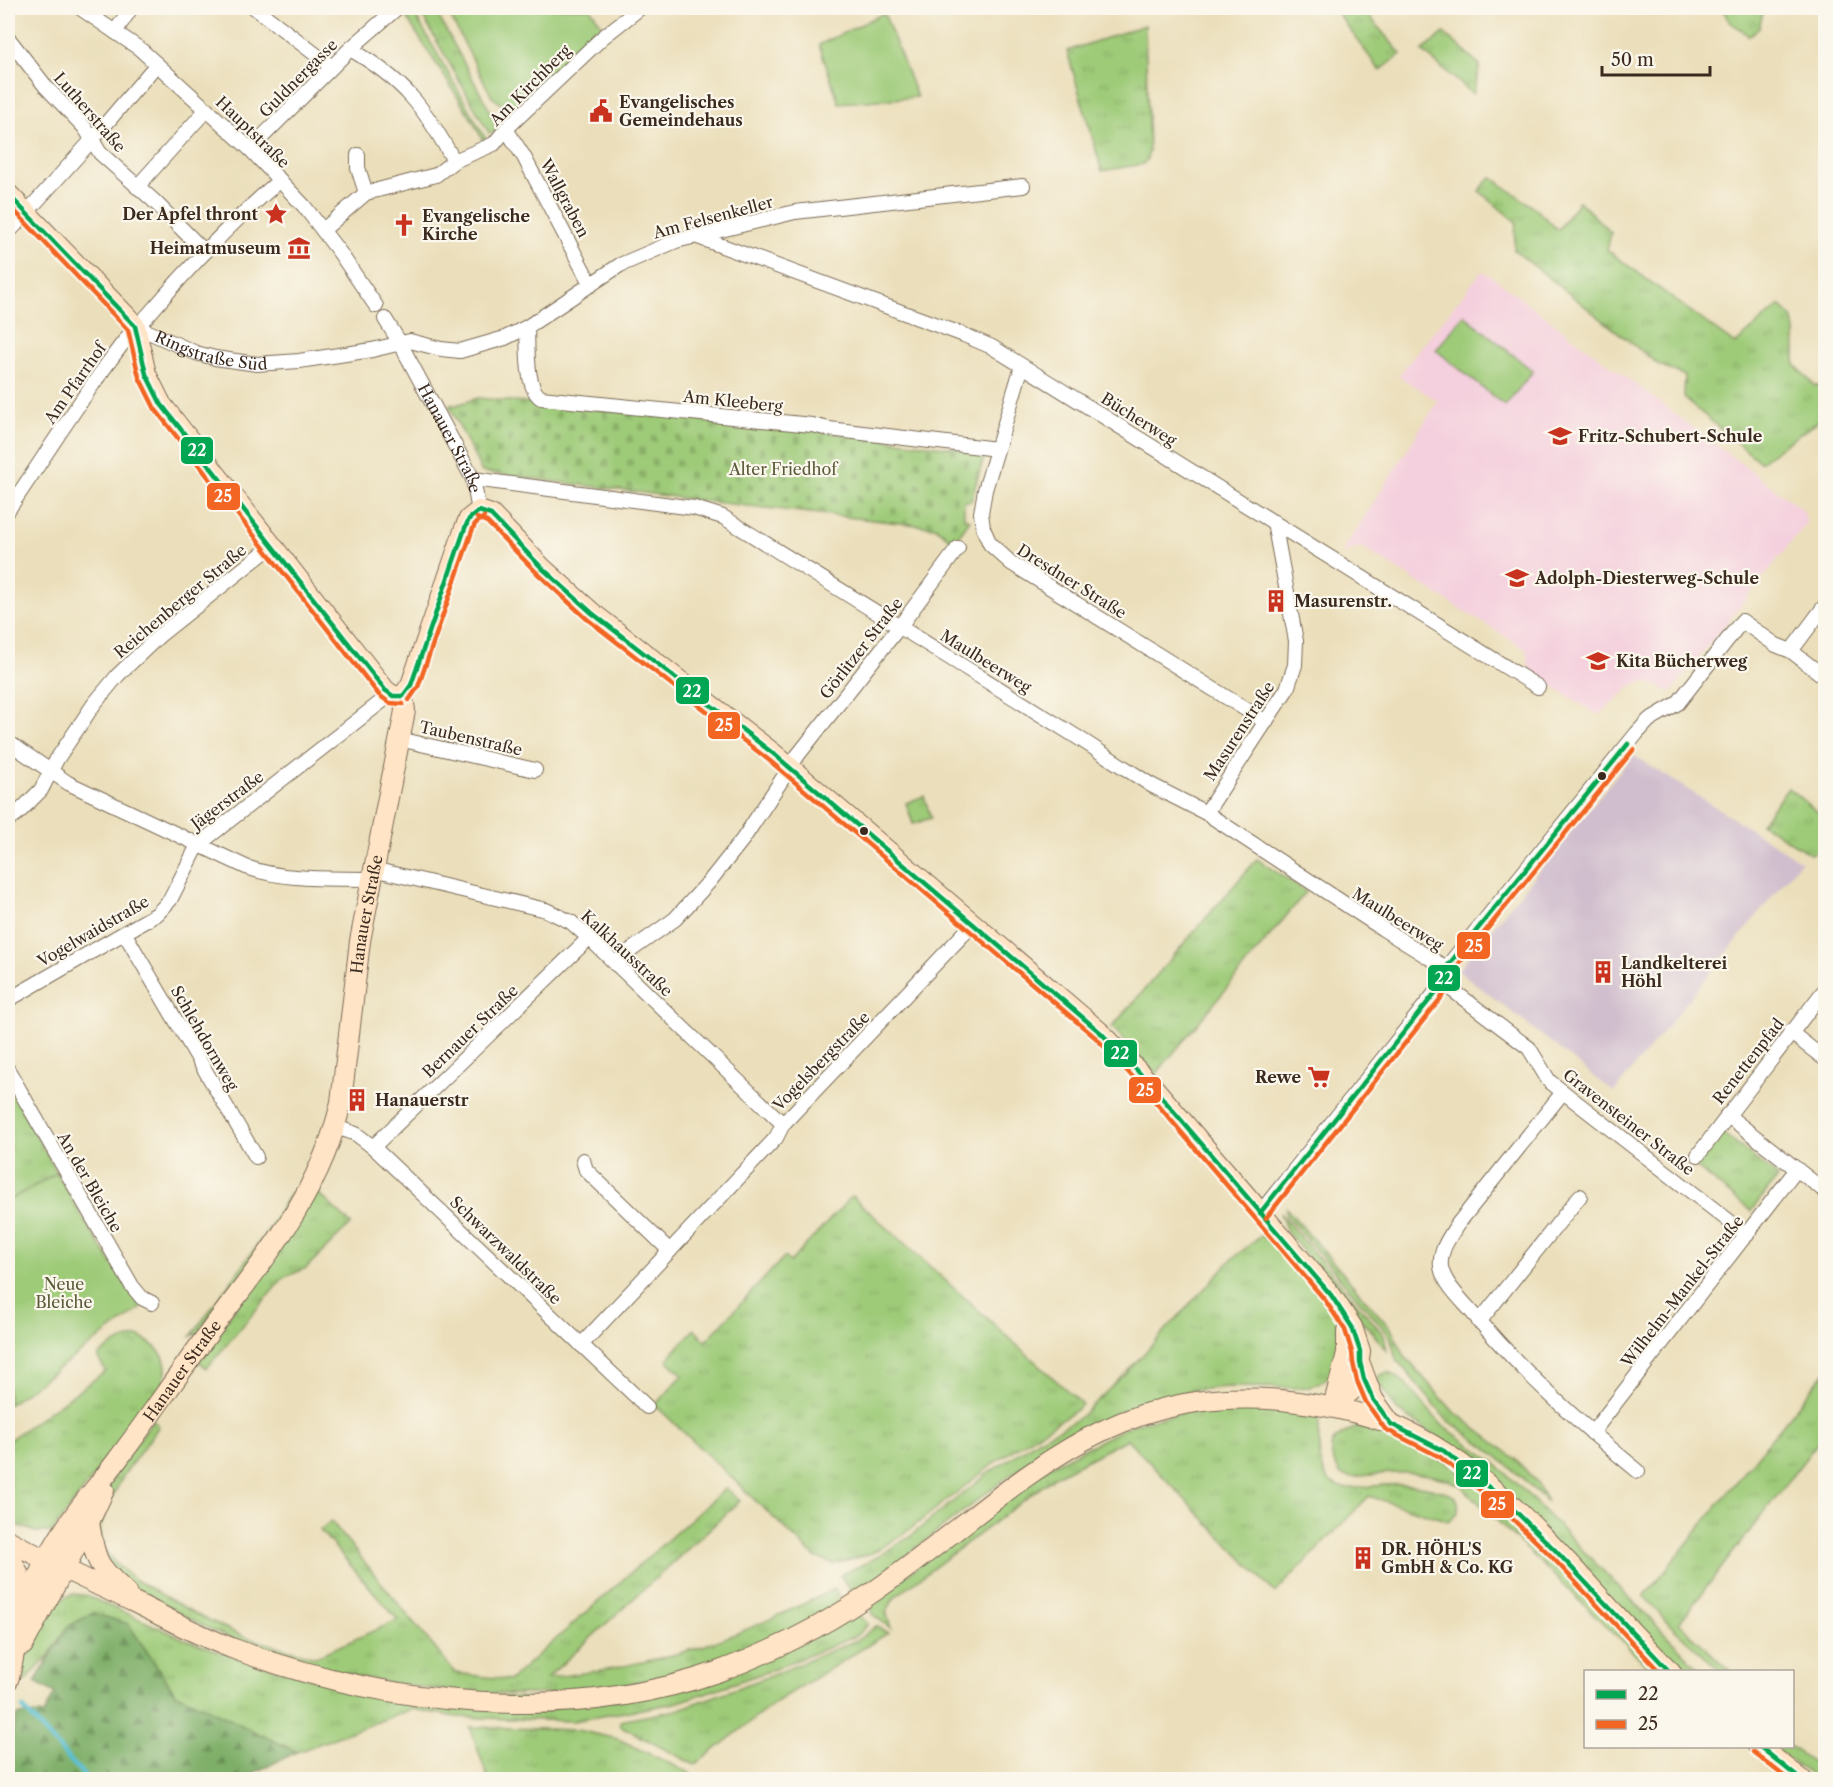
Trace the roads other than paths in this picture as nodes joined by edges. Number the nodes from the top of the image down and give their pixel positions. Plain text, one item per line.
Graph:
1 (80, 8) edge
2 (131, 8) edge
3 (255, 8) edge
4 (397, 8) edge
5 (640, 8) edge
6 (115, 32) junction
7 (8, 38) edge
8 (350, 49) junction
9 (157, 64) junction
10 (332, 67) junction
11 (207, 109) junction
12 (506, 129) junction
13 (92, 140) junction
14 (250, 149) junction
15 (358, 155) dead end
16 (454, 161) junction
17 (280, 180) junction
18 (1023, 186) dead end
19 (137, 187) junction
20 (366, 193) junction
21 (8, 194) edge
22 (27, 213) junction
23 (323, 230) junction
24 (8, 233) edge
25 (695, 236) junction
26 (205, 252) junction
27 (591, 285) junction
28 (376, 306) dead end
29 (385, 319) dead end
30 (135, 327) junction
31 (527, 327) junction
32 (400, 343) junction
33 (1022, 366) junction
34 (997, 449) junction
35 (473, 479) junction
36 (8, 510) edge
37 (479, 511) junction
38 (1275, 522) junction
39 (272, 546) junction
40 (958, 548) dead end
41 (1826, 604) edge
42 (900, 626) junction
43 (1791, 651) junction
44 (1826, 678) edge
45 (1538, 687) dead end
46 (397, 695) junction
47 (1266, 722) junction
48 (399, 739) junction
49 (8, 742) edge
50 (791, 769) junction
51 (536, 770) dead end
52 (51, 772) junction
53 (1206, 813) junction
54 (8, 820) edge
55 (198, 845) junction
56 (372, 874) junction
57 (974, 923) junction
58 (125, 934) junction
59 (589, 939) junction
60 (615, 964) junction
61 (1446, 968) junction
62 (1443, 983) junction
63 (1826, 988) edge
64 (8, 1000) edge
65 (1790, 1032) junction
66 (1826, 1060) edge
67 (8, 1070) edge
68 (1563, 1092) junction
69 (1726, 1115) junction
70 (783, 1124) junction
71 (336, 1127) junction
72 (373, 1147) junction
73 (1698, 1155) dead end
74 (256, 1157) dead end
75 (583, 1160) dead end
76 (1797, 1169) junction
77 (1826, 1192) edge
78 (1580, 1196) dead end
79 (1260, 1213) junction
80 (1747, 1235) junction
81 (670, 1251) junction
82 (152, 1303) dead end
83 (1342, 1311) junction
84 (1479, 1322) junction
85 (581, 1345) junction
86 (1360, 1362) junction
87 (646, 1407) dead end
88 (1333, 1407) junction
89 (1390, 1424) junction
90 (1592, 1433) junction
91 (119, 1458) junction
92 (1638, 1471) dead end
93 (89, 1522) junction
94 (8, 1540) edge
95 (8, 1555) edge
96 (55, 1565) junction
97 (139, 1604) junction
98 (20, 1622) junction
99 (1670, 1670) edge
100 (10, 1672) edge
101 (1761, 1748) edge
102 (1802, 1779) edge

1 - 6 street, Hauptstraße
2 - 6 street
3 - 10 street
4 - 8 street, Guldnergasse
5 - 12 street, Am Kirchberg
6 - 9 street, Hauptstraße
7 - 13 street, Lutherstraße
8 - 10 street, Guldnergasse
8 - 16 street
9 - 11 street, Hauptstraße
9 - 13 street
10 - 14 street, Guldnergasse
11 - 14 street, Hauptstraße
11 - 19 street
12 - 16 street, Am Kirchberg
12 - 27 street, Wallgraben
13 - 19 street, Lutherstraße
13 - 22 street
14 - 17 street, Hauptstraße
15 - 20 street
16 - 20 street, Am Kirchberg
17 - 23 street, Hauptstraße
17 - 26 street, Am Pfarrhof
18 - 25 street, Am Felsenkeller
19 - 26 street, Lutherstraße
20 - 23 street, Am Kirchberg
21 - 22 street, Ringstraße Süd
22 - 24 street
22 - 30 street, Ringstraße Süd
23 - 28 street, Hauptstraße
25 - 27 street, Am Felsenkeller
25 - 33 street, Bücherweg
26 - 30 street, Am Pfarrhof
27 - 31 street, Am Felsenkeller
29 - 32 street
30 - 32 street, Ringstraße Süd
30 - 36 street, Am Pfarrhof
30 - 39 street
31 - 32 street, Am Felsenkeller
31 - 34 street, Am Kleeberg
32 - 35 street, Hanauer Straße
33 - 34 street, Dresdner Straße
33 - 38 street, Bücherweg
34 - 47 street, Dresdner Straße
35 - 37 street, Hanauer Straße
35 - 42 street, Maulbeerweg
37 - 46 street, Hanauer Straße
37 - 50 street
38 - 45 street, Bücherweg
38 - 47 street, Masurenstraße
39 - 46 street
39 - 52 street, Reichenberger Straße
40 - 42 street, Görlitzer Straße
41 - 43 street
42 - 50 street, Görlitzer Straße
42 - 53 street, Maulbeerweg
43 - 44 street
43 - 61 street
46 - 48 street, Hanauer Straße
46 - 55 street, Jägerstraße
47 - 53 street, Masurenstraße
48 - 51 street, Taubenstraße
48 - 56 street, Hanauer Straße
49 - 52 street, Jägerstraße
50 - 57 street
50 - 60 street
52 - 54 street, Reichenberger Straße
52 - 55 street, Jägerstraße
53 - 61 street, Maulbeerweg
55 - 56 street, Kalkhausstraße
55 - 58 street, Vogelwaidstraße
56 - 59 street, Kalkhausstraße
56 - 71 street, Hanauer Straße
57 - 70 street, Vogelsbergstraße
57 - 79 street
58 - 64 street, Vogelwaidstraße
58 - 74 street, Schlehdornweg
59 - 60 street, Kalkhausstraße
59 - 72 street, Bernauer Straße
60 - 70 street, Kalkhausstraße
61 - 62 street
62 - 68 street, Gravensteiner Straße
62 - 79 street
63 - 65 street, Renettenpfad
65 - 66 street
65 - 69 street, Renettenpfad
67 - 82 street, An der Bleiche
68 - 80 street, Gravensteiner Straße
68 - 84 street
69 - 73 street, Renettenpfad
69 - 76 street
70 - 81 street, Vogelsbergstraße
71 - 72 street, Schwarzwaldstraße
71 - 91 street, Hanauer Straße
72 - 85 street, Schwarzwaldstraße
75 - 81 street
76 - 77 street
76 - 80 street, Wilhelm-Mankel-Straße
78 - 84 street
79 - 83 street
80 - 90 street, Wilhelm-Mankel-Straße
81 - 85 street, Vogelsbergstraße
83 - 86 street
83 - 88 street
84 - 90 street
85 - 87 street, Schwarzwaldstraße
86 - 88 street
86 - 89 street
88 - 89 street
88 - 97 street
89 - 99 street
90 - 92 street
91 - 93 street, Hanauer Straße
91 - 96 street, Hanauer Straße
93 - 96 street, Hanauer Straße
93 - 97 street
94 - 96 street
95 - 98 street
96 - 97 street
96 - 98 street
96 - 100 street
98 - 100 street
101 - 102 street

